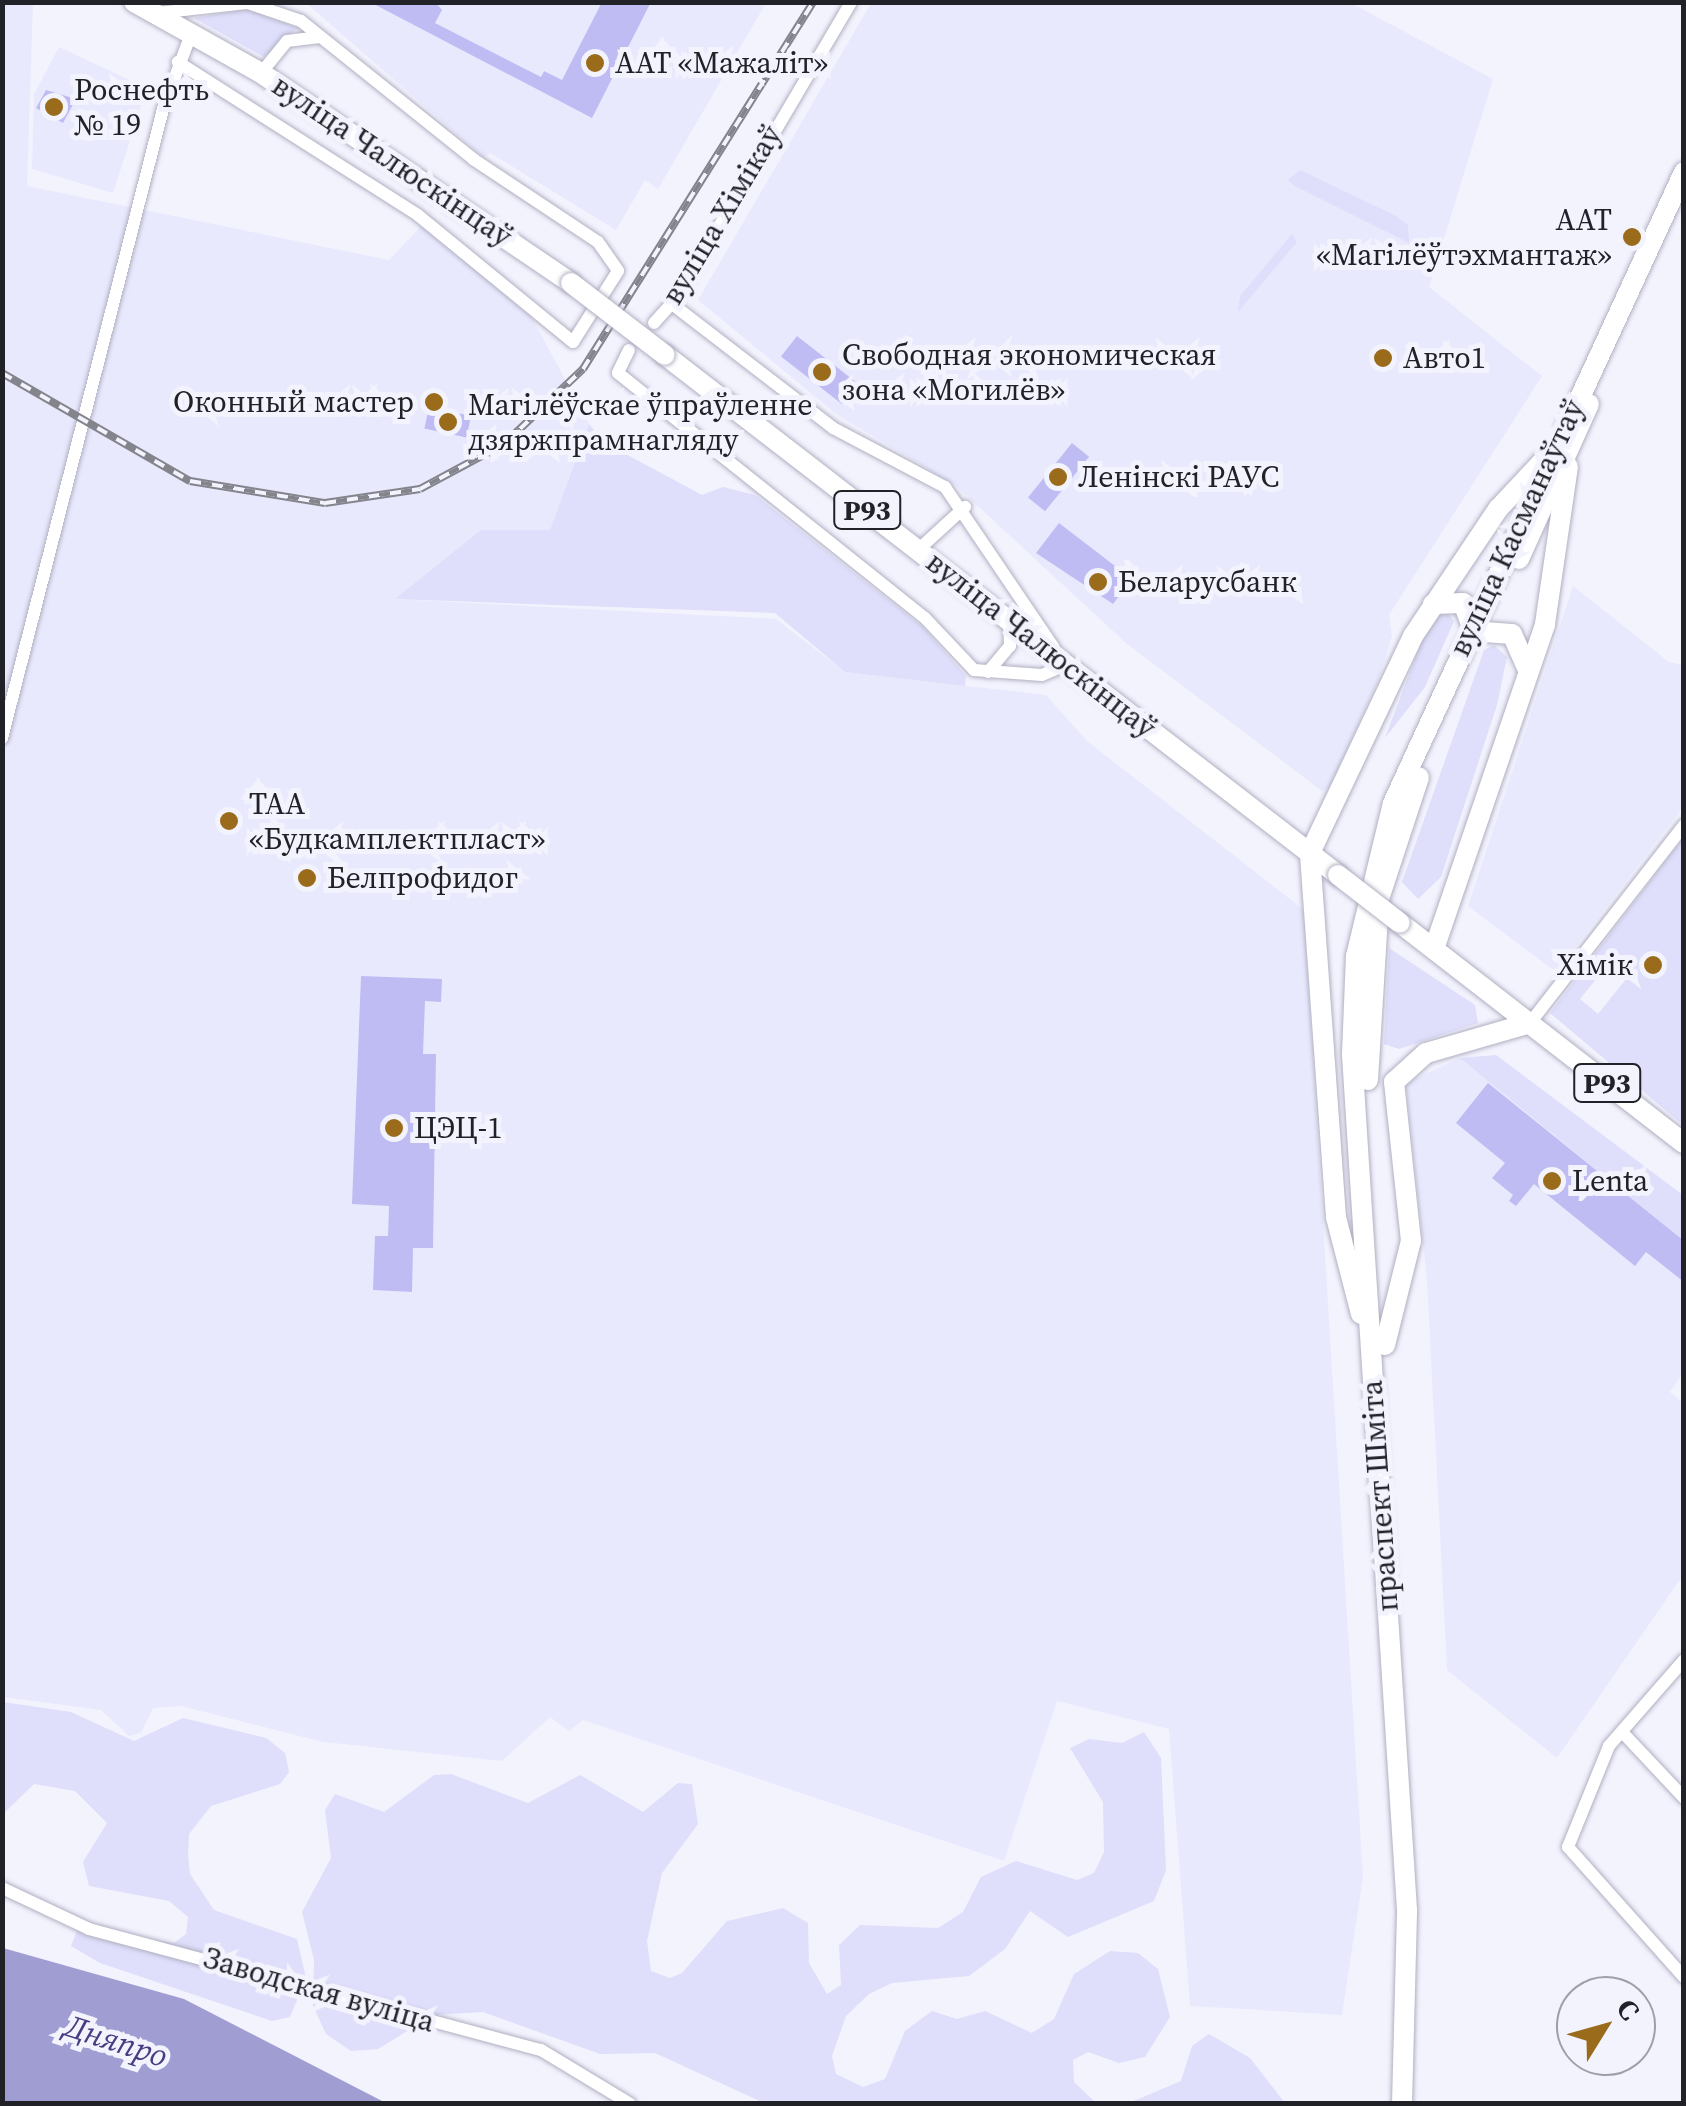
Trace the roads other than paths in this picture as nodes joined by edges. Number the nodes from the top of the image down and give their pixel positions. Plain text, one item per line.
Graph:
1 (134, 2) edge
2 (850, 2) edge
3 (154, 14) junction
4 (191, 34) junction
5 (320, 37) junction
6 (178, 62) junction
7 (261, 73) junction
8 (1684, 172) edge
9 (1684, 203) edge
10 (672, 304) junction
11 (654, 323) dead end
12 (1606, 347) junction
13 (629, 350) dead end
14 (1562, 450) junction
15 (964, 507) junction
16 (918, 550) junction
17 (1433, 604) junction
18 (1009, 621) junction
19 (1478, 629) junction
20 (1067, 666) junction
21 (988, 672) junction
22 (1528, 672) junction
23 (2, 738) edge
24 (1684, 825) edge
25 (1310, 854) junction
26 (1372, 894) joint
27 (1434, 949) junction
28 (1530, 1023) junction
29 (1684, 1144) edge
30 (1378, 1342) junction
31 (1684, 1660) edge
32 (1624, 1734) junction
33 (1684, 1798) edge
34 (2, 1888) edge
35 (1684, 1978) edge
36 (630, 2104) edge
37 (1402, 2104) edge
38 (1415, 2104) edge

1 - 3 main road, вуліца Чалюскінцаў / Р93
2 - 10 street, вуліца Хімікаў
3 - 4 main road, вуліца Чалюскінцаў / Р93
3 - 5 street
4 - 6 street
4 - 7 main road, вуліца Чалюскінцаў / Р93
5 - 6 street
5 - 7 street
6 - 23 street
7 - 16 main road, вуліца Чалюскінцаў / Р93, bridge
8 - 12 main road, вуліца Касманаўтаў
9 - 12 main road, вуліца Касманаўтаў
10 - 11 street, вуліца Хімікаў
10 - 15 street
12 - 14 main road, вуліца Касманаўтаў
13 - 21 street
14 - 17 main road
14 - 19 main road, вуліца Касманаўтаў
14 - 22 main road
15 - 16 street
15 - 20 street
16 - 18 main road, вуліца Чалюскінцаў / Р93
17 - 19 main road
17 - 25 main road
18 - 20 main road, вуліца Чалюскінцаў / Р93
18 - 21 street
19 - 22 main road
19 - 26 main road, вуліца Касманаўтаў
20 - 21 street
20 - 25 main road, вуліца Чалюскінцаў / Р93
22 - 27 main road
24 - 28 street
25 - 27 main road, вуліца Чалюскінцаў / Р93, bridge
25 - 30 main road
26 - 30 main road, праспект Шміта
27 - 28 main road, вуліца Чалюскінцаў / Р93
28 - 29 main road, вуліца Чалюскінцаў / Р93
28 - 30 main road
30 - 37 main road, праспект Шміта
30 - 38 main road, праспект Шміта
31 - 32 street
32 - 33 street
32 - 35 street
34 - 36 street, Заводская вуліца

